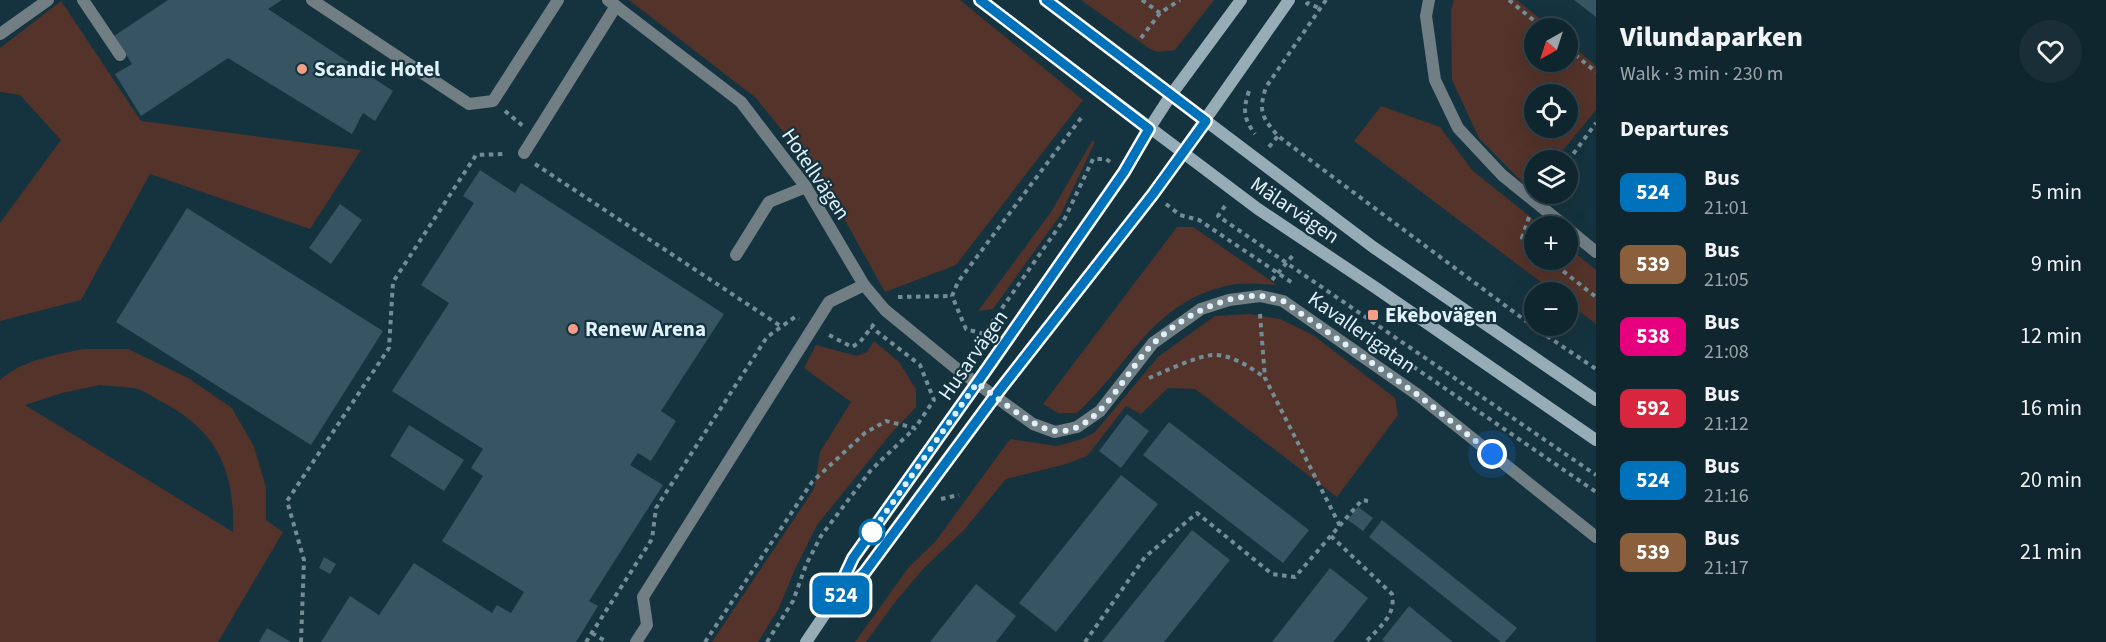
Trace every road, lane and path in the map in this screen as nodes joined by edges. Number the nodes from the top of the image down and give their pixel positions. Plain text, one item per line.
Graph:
1 (48, 0) edge
2 (83, 0) edge
3 (312, 0) edge
4 (558, 0) edge
5 (980, 0) edge
6 (1046, 0) edge
7 (1142, 0) edge
8 (1180, 0) edge
9 (1241, 0) edge
10 (1289, 0) edge
11 (1326, 0) edge
12 (1429, 0) edge
13 (1509, 0) edge
14 (612, 3) edge
15 (1321, 9) junction
16 (1302, 11) dead end
17 (1160, 13) junction
18 (1531, 18) edge
19 (0, 34) edge
20 (1141, 38) dead end
21 (120, 55) dead end
22 (1578, 57) edge
23 (1596, 72) edge
24 (1254, 83) dead end
25 (1172, 95) junction
26 (1081, 118) dead end
27 (1206, 121) junction
28 (1596, 123) edge
29 (1149, 129) junction
30 (1258, 138) dead end
31 (1264, 142) dead end
32 (1269, 146) dead end
33 (1576, 150) edge
34 (524, 153) junction
35 (1183, 154) junction
36 (806, 187) junction
37 (1532, 209) dead end
38 (1218, 216) dead end
39 (1530, 216) edge
40 (1552, 216) edge
41 (1578, 238) edge
42 (1296, 250) dead end
43 (1596, 252) edge
44 (736, 255) dead end
45 (1286, 265) junction
46 (1561, 270) edge
47 (864, 285) junction
48 (1260, 296) junction
49 (1596, 297) edge
50 (885, 309) junction
51 (814, 326) junction
52 (782, 327) junction
53 (871, 327) junction
54 (1420, 345) dead end
55 (1416, 352) junction
56 (1596, 369) edge
57 (977, 383) junction
58 (995, 396) junction
59 (1596, 400) edge
60 (915, 428) junction
61 (1596, 440) edge
62 (1596, 475) edge
63 (959, 495) dead end
64 (938, 500) dead end
65 (1368, 501) dead end
66 (1340, 526) junction
67 (1331, 536) junction
68 (1596, 537) edge
69 (831, 605) junction
70 (592, 633) junction
71 (301, 642) edge
72 (586, 642) edge
73 (607, 642) edge
74 (636, 642) edge
75 (705, 642) edge
76 (767, 642) edge
77 (806, 642) edge
78 (1084, 642) edge
79 (1366, 642) edge

1 - 19 street
2 - 21 street
3 - 4 street
5 - 29 main road, Mälarvägen
6 - 25 main road, Mälarvägen
7 - 17 path
8 - 17 path
9 - 25 main road
10 - 27 main road
11 - 15 path
12 - 40 street
13 - 18 path
14 - 34 street
14 - 36 street, Hotellvägen
15 - 16 path
15 - 56 path
17 - 20 path
22 - 23 path
24 - 30 path
25 - 27 main road, Mälarvägen
25 - 29 main road, Husarvägen
26 - 50 path
27 - 35 main road, Husarvägen
27 - 59 main road, Mälarvägen
28 - 33 path
29 - 35 main road, Mälarvägen
29 - 57 main road, Husarvägen
31 - 32 path
34 - 52 path
34 - 71 path
35 - 58 main road, Husarvägen
35 - 61 main road, Mälarvägen
36 - 44 street
36 - 47 street, Hotellvägen
37 - 39 path
38 - 45 path
41 - 43 street
42 - 45 path
45 - 55 path
46 - 49 path
47 - 50 street, Hotellvägen
47 - 51 street
48 - 58 street, Kavallerigatan
48 - 66 path
48 - 68 street, Kavallerigatan
50 - 53 path
50 - 57 street, Hotellvägen
51 - 52 path
51 - 53 path
51 - 74 street
52 - 70 path
53 - 60 path
54 - 55 path
55 - 62 path
57 - 58 street, Kavallerigatan
57 - 69 main road, Husarvägen
58 - 69 main road, Husarvägen
60 - 75 path
60 - 76 path
63 - 64 path
65 - 66 path
66 - 67 path
67 - 78 path
67 - 79 path
69 - 77 main road, Husarvägen
70 - 72 path
70 - 73 path

